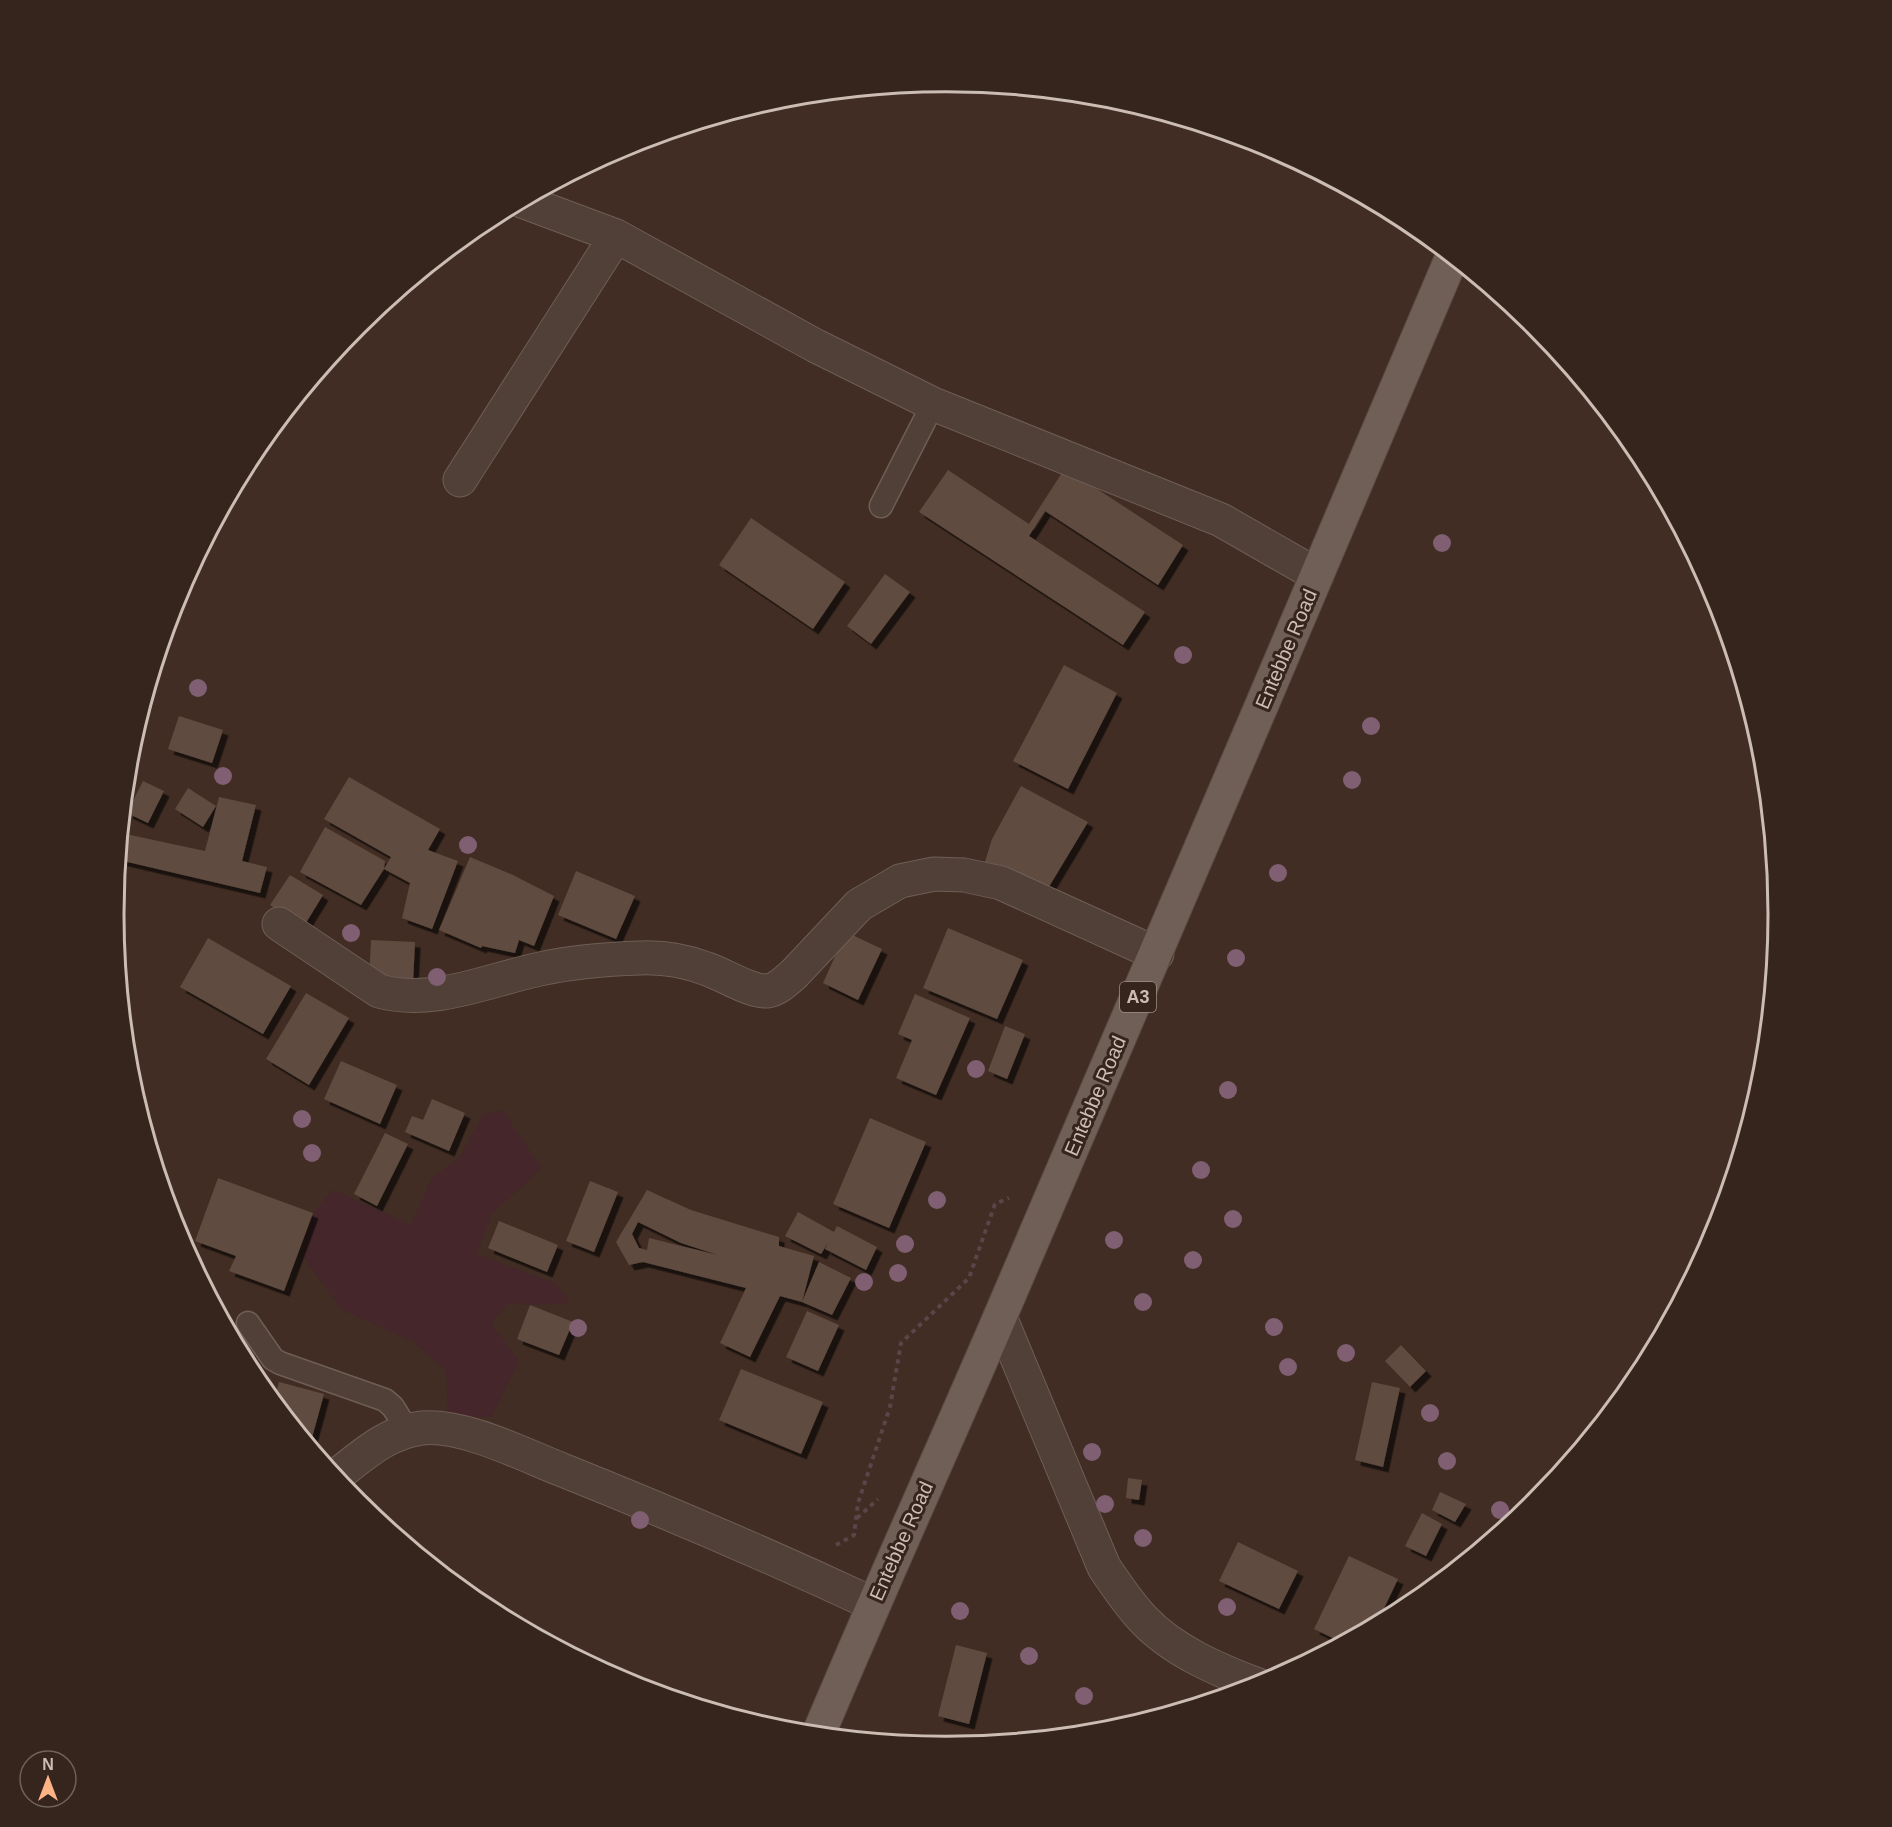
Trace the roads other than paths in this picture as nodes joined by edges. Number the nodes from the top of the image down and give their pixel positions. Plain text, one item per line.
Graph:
1 (531, 204) edge
2 (616, 236) junction
3 (1449, 264) edge
4 (933, 404) junction
5 (460, 480) dead end
6 (881, 506) dead end
7 (1317, 575) junction
8 (279, 924) dead end
9 (1157, 954) junction
10 (1000, 1317) junction
11 (248, 1323) dead end
12 (408, 1431) junction
13 (343, 1471) edge
14 (873, 1604) junction
15 (1244, 1679) edge
16 (822, 1725) edge

1 - 2 street
2 - 4 street
2 - 5 street
3 - 7 main road, Entebbe Road / A3
4 - 6 lane
4 - 7 street
7 - 9 main road, Entebbe Road / A3
8 - 9 street
9 - 10 main road, Entebbe Road / A3
10 - 14 main road, Entebbe Road / A3
10 - 15 street
11 - 12 lane
12 - 13 street
12 - 14 street
14 - 16 main road, Entebbe Road / A3

